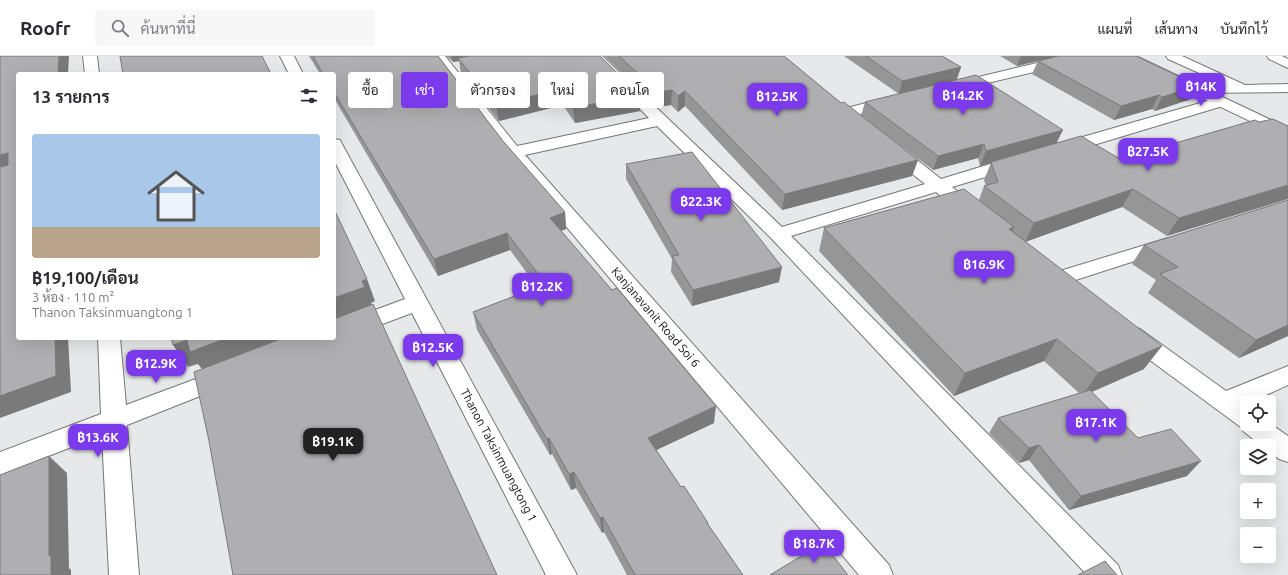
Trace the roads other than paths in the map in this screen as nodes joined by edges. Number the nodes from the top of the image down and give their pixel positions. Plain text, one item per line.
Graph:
1 (90, 56) edge
2 (287, 56) edge
3 (594, 56) edge
4 (1084, 56) edge
5 (1125, 56) edge
6 (1172, 56) edge
7 (1274, 56) edge
8 (450, 64) edge
9 (1288, 64) edge
10 (92, 72) edge
11 (295, 72) edge
12 (1288, 88) edge
13 (1245, 89) junction
14 (1198, 90) junction
15 (938, 91) edge
16 (907, 98) edge
17 (1221, 102) junction
18 (660, 121) junction
19 (1288, 134) edge
20 (336, 148) edge
21 (513, 152) junction
22 (938, 186) junction
23 (988, 225) edge
24 (778, 234) junction
25 (1184, 239) edge
26 (1075, 292) edge
27 (418, 302) junction
28 (1119, 325) edge
29 (336, 333) edge
30 (109, 340) edge
31 (245, 369) edge
32 (1288, 375) edge
33 (1224, 403) junction
34 (1240, 415) edge
35 (114, 420) junction
36 (1261, 431) edge
37 (1288, 451) edge
38 (0, 464) edge
39 (124, 575) edge
40 (562, 575) edge
41 (878, 575) edge
42 (1107, 575) edge

1 - 10 street
2 - 11 street
3 - 18 street
4 - 15 street
5 - 14 street
6 - 13 lane
7 - 9 lane
8 - 21 street, Kanjanavanit Road Soi 6
12 - 13 lane
13 - 14 lane
14 - 17 street
16 - 22 street
17 - 19 street
17 - 22 street
18 - 21 street
18 - 24 street
20 - 27 street, Thanon Taksinmuangtong 1
21 - 41 street, Kanjanavanit Road Soi 6
22 - 23 street
22 - 24 street
24 - 42 street
25 - 26 street
27 - 29 street
27 - 40 street, Thanon Taksinmuangtong 1
28 - 33 street
30 - 35 street
31 - 35 street
32 - 33 street
33 - 34 street
35 - 38 street
35 - 39 street
36 - 37 street

